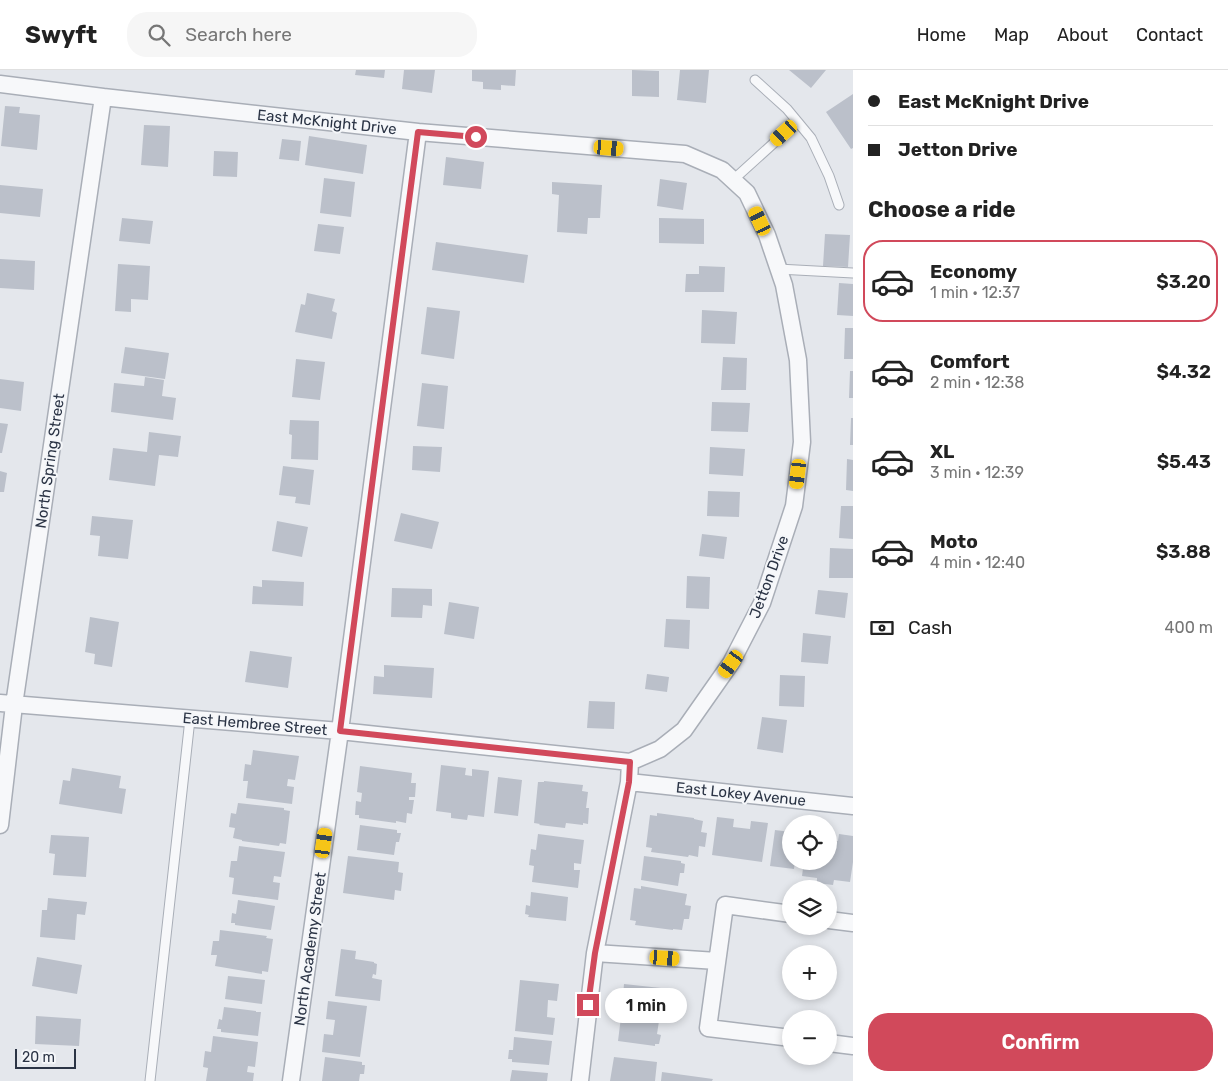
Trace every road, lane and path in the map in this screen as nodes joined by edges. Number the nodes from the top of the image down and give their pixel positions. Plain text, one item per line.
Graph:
1 (755, 80) dead end
2 (0, 84) edge
3 (103, 97) junction
4 (797, 122) junction
5 (418, 132) junction
6 (685, 154) joint
7 (733, 180) junction
8 (839, 205) dead end
9 (778, 269) junction
10 (853, 273) edge
11 (7, 704) edge
12 (190, 719) junction
13 (340, 731) junction
14 (630, 762) junction
15 (629, 782) junction
16 (853, 806) edge
17 (0, 825) edge
18 (782, 913) edge
19 (837, 921) edge
20 (853, 923) edge
21 (595, 953) junction
22 (717, 961) junction
23 (782, 1037) edge
24 (837, 1044) edge
25 (853, 1046) edge
26 (150, 1081) edge
27 (291, 1081) edge
28 (580, 1081) edge

1 - 4 lane
2 - 3 street, East McKnight Drive
3 - 5 street, East McKnight Drive
3 - 11 street, North Spring Street
4 - 7 lane
4 - 8 lane
5 - 6 street, East McKnight Drive
5 - 13 street, North Academy Street
6 - 7 street, Jetton Drive
7 - 9 street, Jetton Drive
9 - 10 lane
9 - 14 street, Jetton Drive
11 - 12 street, East Hembree Street
11 - 17 street, North Spring Street
12 - 13 street, East Hembree Street
12 - 26 lane
13 - 14 street, East Hembree Street
13 - 27 street, North Academy Street
14 - 15 street
15 - 16 street, East Lokey Avenue
15 - 21 street
18 - 22 street
19 - 20 street
21 - 22 street
21 - 28 street
22 - 23 street
24 - 25 street

